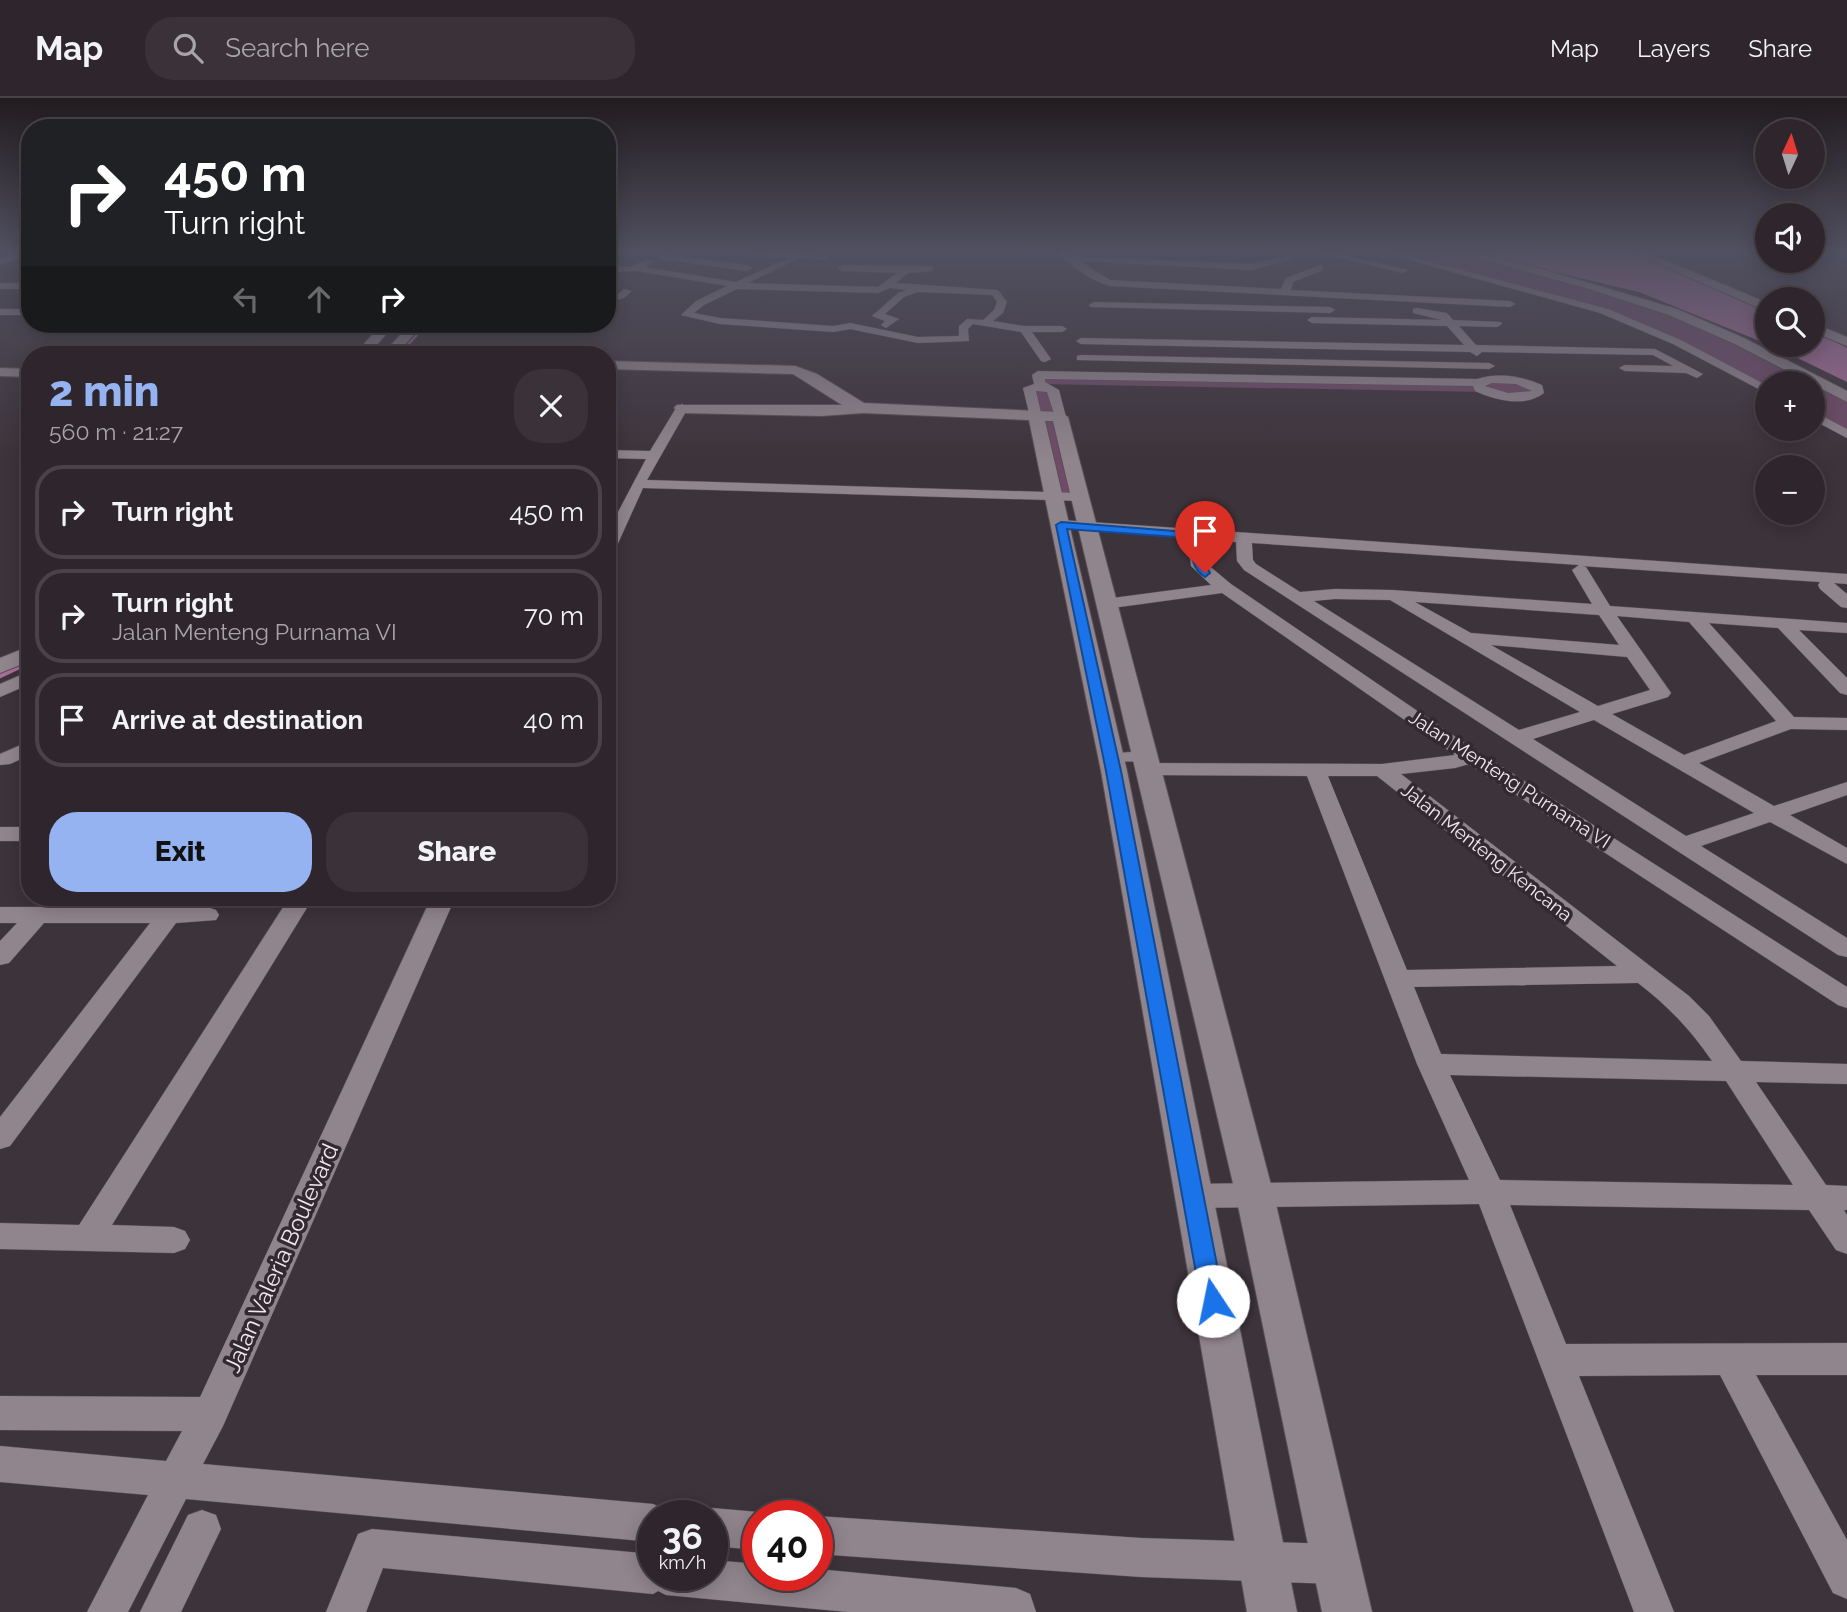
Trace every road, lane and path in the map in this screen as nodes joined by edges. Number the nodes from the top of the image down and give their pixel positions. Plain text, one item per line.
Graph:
1 (732, 322) edge
2 (777, 322) edge
3 (889, 322) edge
4 (1379, 322) edge
5 (1629, 322) edge
6 (1649, 322) edge
7 (1695, 322) edge
8 (985, 323) joint
9 (1450, 323) junction
10 (775, 324) junction
11 (1497, 324) dead end
12 (1024, 329) junction
13 (1062, 329) dead end
14 (873, 330) junction
15 (1245, 331) dead end
16 (1825, 332) edge
17 (409, 333) edge
18 (1353, 333) dead end
19 (1461, 335) junction
20 (1502, 336) dead end
21 (1081, 341) dead end
22 (1847, 342) edge
23 (1251, 344) junction
24 (396, 346) edge
25 (1473, 348) junction
26 (1081, 358) dead end
27 (1045, 359) dead end
28 (1260, 361) junction
29 (0, 363) edge
30 (21, 364) edge
31 (616, 366) edge
32 (1489, 366) junction
33 (1625, 368) dead end
34 (1756, 371) edge
35 (0, 372) edge
36 (21, 373) edge
37 (616, 377) edge
38 (700, 378) junction
39 (1501, 379) junction
40 (1755, 383) edge
41 (1483, 388) junction
42 (1043, 396) junction
43 (1847, 397) edge
44 (1825, 407) edge
45 (682, 408) junction
46 (863, 408) junction
47 (1847, 419) edge
48 (1825, 422) edge
49 (1847, 434) edge
50 (616, 454) edge
51 (654, 455) junction
52 (638, 484) junction
53 (869, 492) junction
54 (631, 498) junction
55 (1072, 519) junction
56 (616, 530) edge
57 (1194, 538) junction
58 (1244, 542) junction
59 (1580, 570) junction
60 (1847, 579) edge
61 (1826, 585) junction
62 (1847, 586) edge
63 (1225, 588) junction
64 (1392, 595) junction
65 (1298, 597) junction
66 (1847, 603) edge
67 (1105, 604) junction
68 (1604, 610) junction
69 (1695, 617) junction
70 (1784, 624) junction
71 (1847, 628) edge
72 (1466, 638) junction
73 (1633, 652) junction
74 (21, 657) edge
75 (0, 667) edge
76 (21, 681) edge
77 (1847, 689) edge
78 (0, 691) edge
79 (1597, 714) junction
80 (1789, 723) junction
81 (1847, 724) edge
82 (1514, 738) junction
83 (21, 751) edge
84 (1472, 755) junction
85 (1111, 758) junction
86 (2, 760) edge
87 (21, 760) edge
88 (1145, 763) junction
89 (1681, 763) junction
90 (1382, 770) junction
91 (1316, 771) junction
92 (1847, 788) edge
93 (1773, 813) junction
94 (0, 834) edge
95 (21, 834) edge
96 (1684, 844) junction
97 (1847, 857) edge
98 (296, 906) edge
99 (439, 906) edge
100 (0, 915) edge
101 (37, 915) junction
102 (169, 915) junction
103 (207, 915) dead end
104 (1847, 949) edge
105 (0, 957) edge
106 (1643, 974) junction
107 (1396, 979) junction
108 (1847, 999) edge
109 (1431, 1063) junction
110 (1734, 1072) junction
111 (1847, 1074) edge
112 (0, 1138) edge
113 (1490, 1192) junction
114 (1192, 1196) junction
115 (1255, 1196) junction
116 (1834, 1198) edge
117 (0, 1236) edge
118 (87, 1239) junction
119 (174, 1240) dead end
120 (1847, 1241) edge
121 (1847, 1359) edge
122 (1556, 1360) junction
123 (1730, 1360) junction
124 (0, 1413) edge
125 (210, 1414) junction
126 (0, 1464) edge
127 (175, 1481) junction
128 (637, 1521) edge
129 (202, 1530) dead end
130 (833, 1536) edge
131 (1264, 1563) junction
132 (1336, 1564) junction
133 (637, 1573) edge
134 (1847, 1579) edge
135 (728, 1581) edge
136 (107, 1612) edge
137 (160, 1612) edge
138 (346, 1612) edge
139 (1016, 1612) edge
140 (1272, 1612) edge
141 (1347, 1612) edge
142 (1654, 1612) edge

1 - 10 street
2 - 10 street
3 - 14 street
4 - 9 street
5 - 40 street
6 - 34 street
7 - 43 street
8 - 12 street
8 - 14 street
9 - 11 street
9 - 19 street
10 - 14 street
12 - 13 street
12 - 27 street
15 - 23 street
16 - 22 street
17 - 24 street
18 - 19 street
19 - 20 street
19 - 25 street
21 - 23 street
23 - 25 street
23 - 28 street
25 - 32 street
25 - 33 street
26 - 28 street
28 - 32 street
29 - 30 street
31 - 38 street
32 - 39 street
35 - 36 street
37 - 38 street
38 - 45 street
38 - 46 street
39 - 41 street
39 - 41 street
41 - 42 street
42 - 46 street
42 - 55 street
44 - 47 street
45 - 46 street
45 - 51 street
48 - 49 street
50 - 51 street
51 - 52 street
52 - 53 street
52 - 54 street
53 - 54 street
53 - 55 street
54 - 56 street
55 - 57 street
55 - 67 street
55 - 85 street
57 - 58 street
57 - 63 street, Jalan Menteng Purnama VI
58 - 59 street
58 - 60 street
58 - 65 street, Jalan Menteng Purnama VI
59 - 61 street
59 - 68 street
61 - 62 street
61 - 66 street
63 - 67 street
63 - 84 street, Jalan Menteng Purnama VI
64 - 65 street
64 - 68 street
64 - 72 street
65 - 82 street, Jalan Menteng Purnama VI
67 - 88 street
68 - 69 street
68 - 73 street
69 - 70 street
69 - 80 street
70 - 71 street
70 - 77 street
72 - 73 street
72 - 79 street
73 - 79 street
74 - 75 street
76 - 78 street
79 - 82 street
79 - 89 street
80 - 81 street
80 - 89 street
82 - 96 street, Jalan Menteng Purnama VI
83 - 86 street
84 - 90 street
84 - 108 street, Jalan Menteng Purnama VI
85 - 88 street, Jalan Menteng Kencana
85 - 114 street
86 - 87 street
88 - 91 street, Jalan Menteng Kencana
88 - 115 street
89 - 93 street
90 - 91 street, Jalan Menteng Kencana
90 - 106 street, Jalan Menteng Kencana
91 - 107 street
92 - 93 street
93 - 96 street
93 - 97 street
94 - 95 street
96 - 104 street, Jalan Menteng Purnama VI
98 - 118 street
99 - 125 street, Jalan Valeria Boulevard
100 - 101 street
101 - 102 street
101 - 105 street
102 - 103 street
102 - 112 street
106 - 107 street
106 - 110 street, Jalan Menteng Kencana
107 - 109 street
109 - 110 street
109 - 113 street
110 - 111 street
110 - 116 street, Jalan Menteng Kencana
113 - 115 street
113 - 116 street
113 - 122 street
114 - 115 street
114 - 131 street
115 - 132 street
116 - 120 street
117 - 118 street
118 - 119 street
121 - 123 street
122 - 123 street
122 - 142 street
123 - 134 street
124 - 125 street
125 - 127 street, Jalan Valeria Boulevard
126 - 127 street
127 - 128 street
127 - 136 street, Jalan Valeria Boulevard
129 - 137 street
130 - 131 street
131 - 132 street
131 - 140 street
132 - 141 street
133 - 138 street
135 - 139 street

